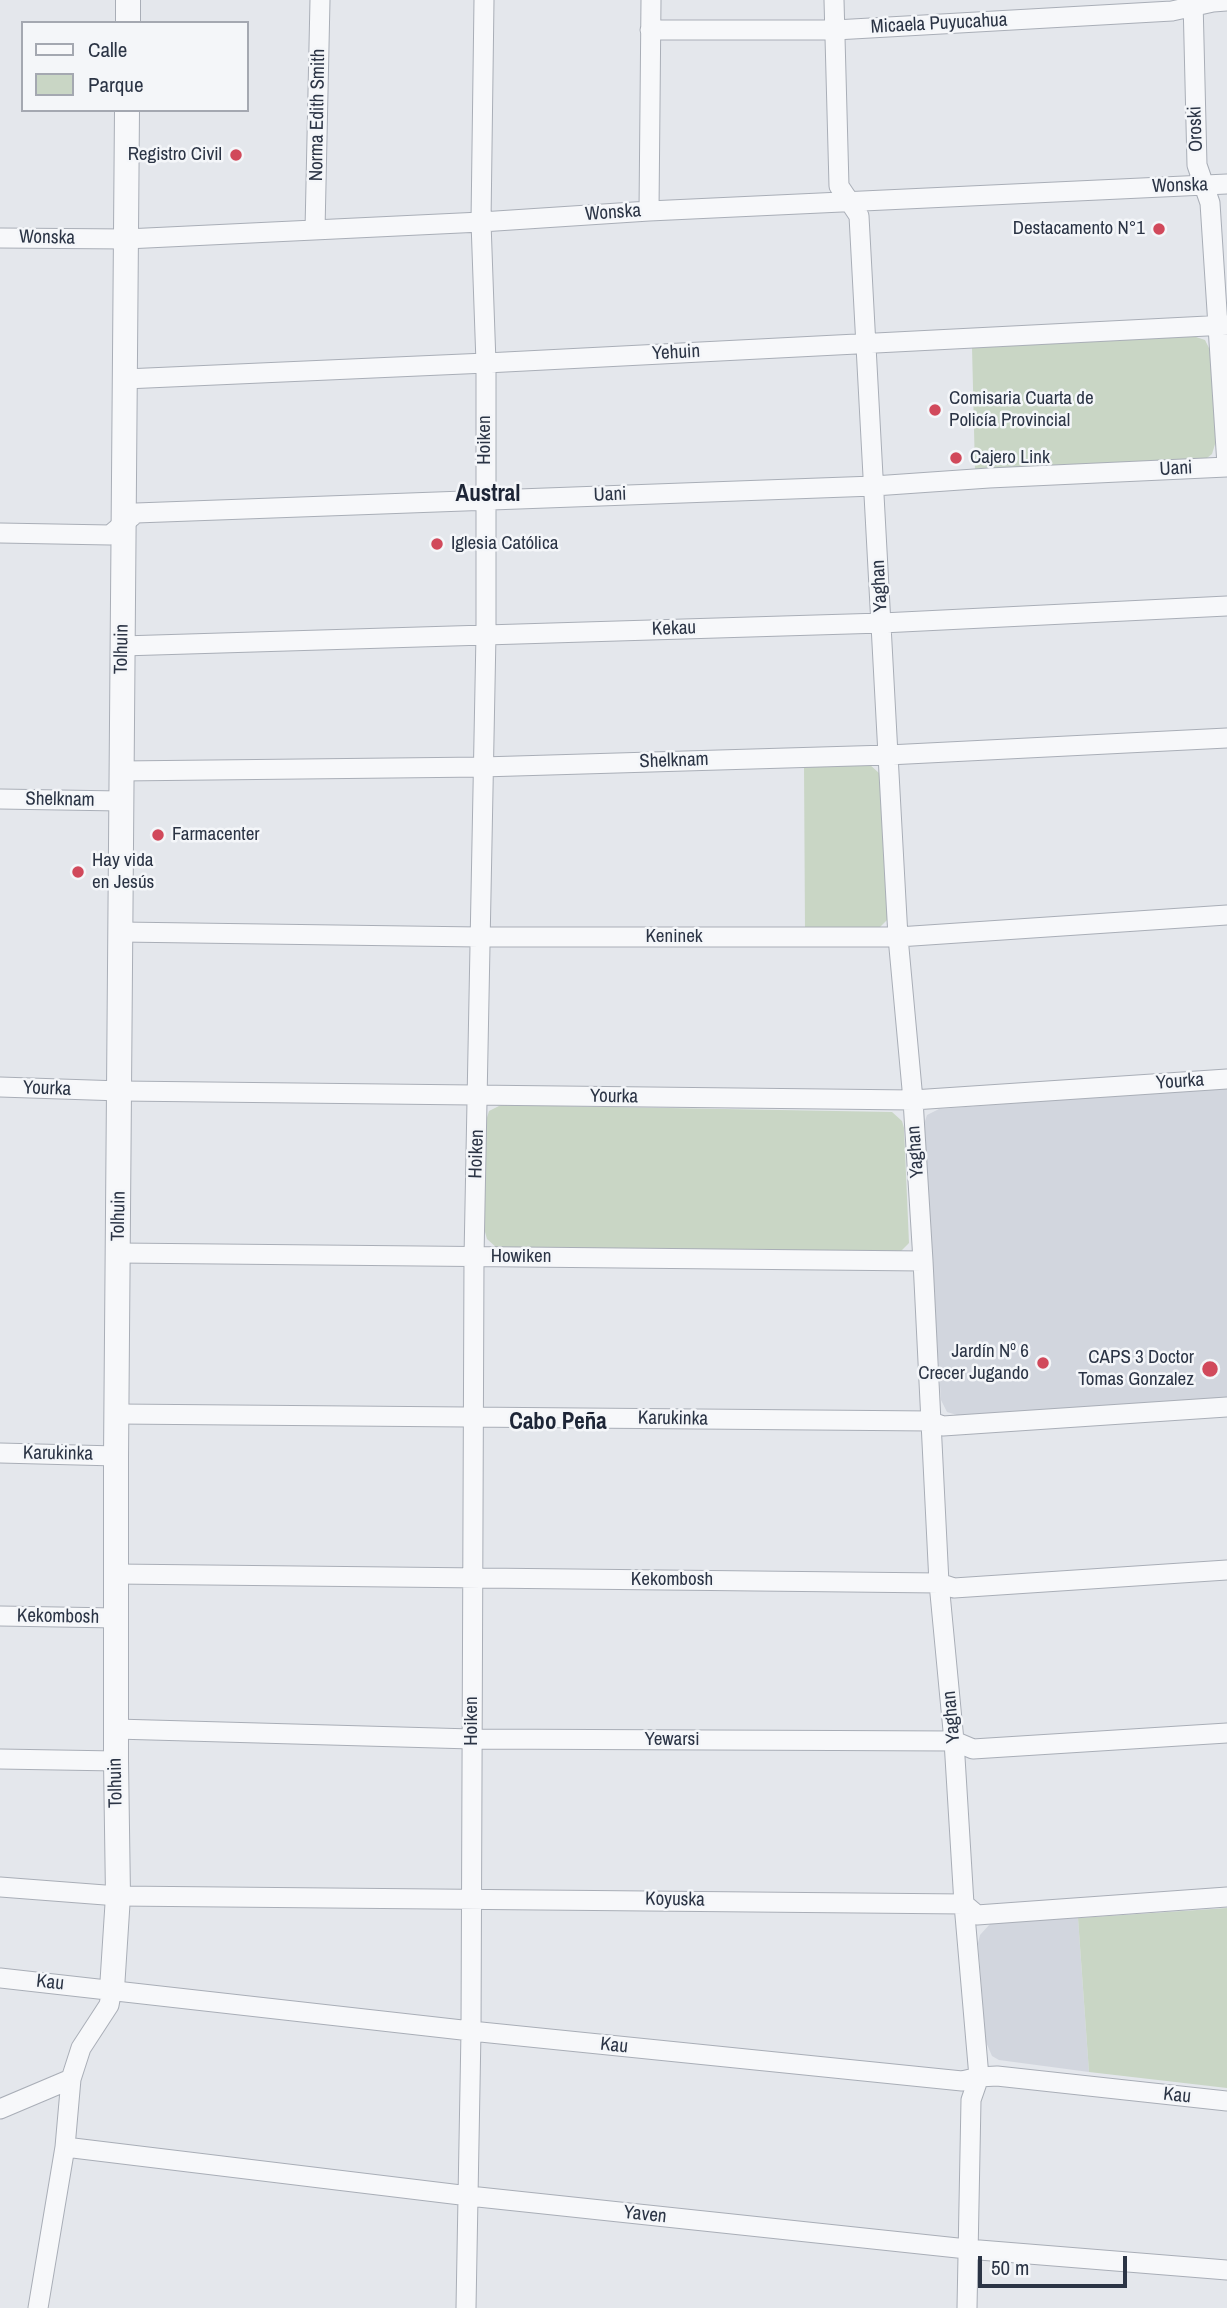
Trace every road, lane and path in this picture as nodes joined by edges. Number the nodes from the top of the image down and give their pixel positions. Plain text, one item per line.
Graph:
1 (128, 0) edge
2 (320, 0) edge
3 (484, 0) edge
4 (651, 0) edge
5 (834, 0) edge
6 (1227, 1) edge
7 (1193, 4) edge
8 (128, 21) edge
9 (650, 30) junction
10 (835, 30) junction
11 (127, 112) edge
12 (1227, 184) edge
13 (1203, 185) junction
14 (851, 202) junction
15 (649, 211) junction
16 (481, 222) junction
17 (315, 230) junction
18 (0, 237) edge
19 (126, 239) junction
20 (1222, 326) edge
21 (866, 343) junction
22 (485, 363) junction
23 (125, 379) junction
24 (1227, 466) edge
25 (874, 486) junction
26 (485, 499) junction
27 (124, 523) junction
28 (0, 533) edge
29 (1227, 606) edge
30 (882, 622) junction
31 (486, 634) junction
32 (121, 646) junction
33 (1227, 738) edge
34 (888, 755) junction
35 (482, 767) junction
36 (121, 771) junction
37 (0, 799) edge
38 (120, 801) junction
39 (1227, 915) edge
40 (121, 932) junction
41 (479, 937) junction
42 (898, 937) junction
43 (1227, 1079) edge
44 (0, 1087) edge
45 (121, 1091) junction
46 (479, 1096) junction
47 (913, 1100) junction
48 (119, 1252) junction
49 (474, 1257) junction
50 (923, 1261) junction
51 (1227, 1407) edge
52 (118, 1415) junction
53 (475, 1417) junction
54 (930, 1421) junction
55 (0, 1453) edge
56 (116, 1455) junction
57 (1227, 1570) edge
58 (116, 1574) junction
59 (473, 1579) junction
60 (939, 1583) junction
61 (0, 1616) edge
62 (116, 1618) junction
63 (116, 1729) junction
64 (1227, 1733) edge
65 (472, 1738) junction
66 (954, 1741) junction
67 (0, 1759) edge
68 (116, 1761) junction
69 (0, 1887) edge
70 (118, 1896) junction
71 (1227, 1897) edge
72 (472, 1898) junction
73 (964, 1904) junction
74 (0, 1978) edge
75 (112, 1989) junction
76 (471, 2031) junction
77 (979, 2077) junction
78 (71, 2079) junction
79 (1227, 2101) edge
80 (0, 2109) edge
81 (65, 2147) junction
82 (468, 2196) junction
83 (967, 2249) junction
84 (1227, 2270) edge
85 (38, 2308) edge
86 (466, 2308) edge
87 (967, 2308) edge

1 - 8 street
2 - 17 street, Norma Edith Smith
3 - 16 street, Hoiken
4 - 9 street
5 - 10 street, Yaghan
6 - 7 street, Micaela Puyucahua
7 - 10 street, Micaela Puyucahua
7 - 13 street, Oroski
9 - 10 street, Micaela Puyucahua
9 - 15 street
10 - 14 street, Yaghan
11 - 19 street, Tolhuin
12 - 13 street, Wonska
13 - 14 street, Wonska
13 - 20 street, Oroski
14 - 15 street, Wonska
14 - 21 street, Yaghan
15 - 16 street, Wonska
16 - 17 street, Wonska
16 - 22 street, Hoiken
17 - 19 street, Wonska
18 - 19 street, Wonska
19 - 23 street, Tolhuin
20 - 21 street, Yehuin
20 - 24 street, Oroski
21 - 22 street, Yehuin
21 - 25 street, Yaghan
22 - 23 street, Yehuin
22 - 26 street, Hoiken
23 - 27 street, Tolhuin
24 - 25 street, Uani
25 - 26 street, Uani
25 - 30 street, Yaghan
26 - 27 street, Uani
26 - 31 street, Hoiken
27 - 28 street, Uani
27 - 32 street, Tolhuin
29 - 30 street, Kekau
30 - 31 street, Kekau
30 - 34 street, Yaghan
31 - 32 street, Kekau
31 - 35 street, Hoiken
32 - 36 street, Tolhuin
33 - 34 street, Shelknam
34 - 35 street, Shelknam
34 - 42 street, Yaghan
35 - 36 street, Shelknam
35 - 41 street, Hoiken
36 - 38 street, Tolhuin
37 - 38 street, Shelknam
38 - 40 street, Tolhuin
39 - 42 street, Keninek
40 - 41 street, Keninek
40 - 45 street, Tolhuin
41 - 42 street, Keninek
41 - 46 street, Hoiken
42 - 47 street, Yaghan
43 - 47 street, Yourka
44 - 45 street, Yourka
45 - 46 street, Yourka
45 - 48 street, Tolhuin
46 - 47 street, Yourka
46 - 49 street, Hoiken
47 - 50 street, Yaghan
48 - 49 street, Howiken
48 - 52 street, Tolhuin
49 - 50 street, Howiken
49 - 53 street, Hoiken
50 - 54 street, Yaghan
51 - 54 street, Karukinka
52 - 53 street, Karukinka
52 - 56 street, Tolhuin
53 - 54 street, Karukinka
53 - 59 street, Hoiken
54 - 60 street, Yaghan
55 - 56 street, Karukinka
56 - 58 street, Tolhuin
57 - 60 street, Kekombosh
58 - 59 street, Kekombosh
58 - 62 street, Tolhuin
59 - 60 street, Kekombosh
59 - 65 street, Hoiken
60 - 66 street, Yaghan
61 - 62 street, Kekombosh
62 - 63 street, Tolhuin
63 - 65 street, Yewarsi
63 - 68 street, Tolhuin
64 - 66 street, Yewarsi
65 - 66 street, Yewarsi
65 - 72 street, Hoiken
66 - 73 street, Yaghan
67 - 68 street
68 - 70 street, Tolhuin
69 - 70 street, Koyuska
70 - 72 street, Koyuska
70 - 75 street, Tolhuin
71 - 73 street, Koyuska
72 - 73 street, Koyuska
72 - 76 street, Hoiken
73 - 77 street, Yaghan
74 - 75 street, Kau
75 - 76 street, Kau
75 - 78 street, Tolhuin
76 - 77 street, Kau
76 - 82 street, Hoiken
77 - 79 street, Kau
77 - 83 street, Yaghan
78 - 80 street
78 - 81 street, Tolhuin
81 - 82 street, Yaven
81 - 85 street, Tolhuin
82 - 83 street, Yaven
82 - 86 street, Hoiken
83 - 84 street, Yaven
83 - 87 street, Yaghan

